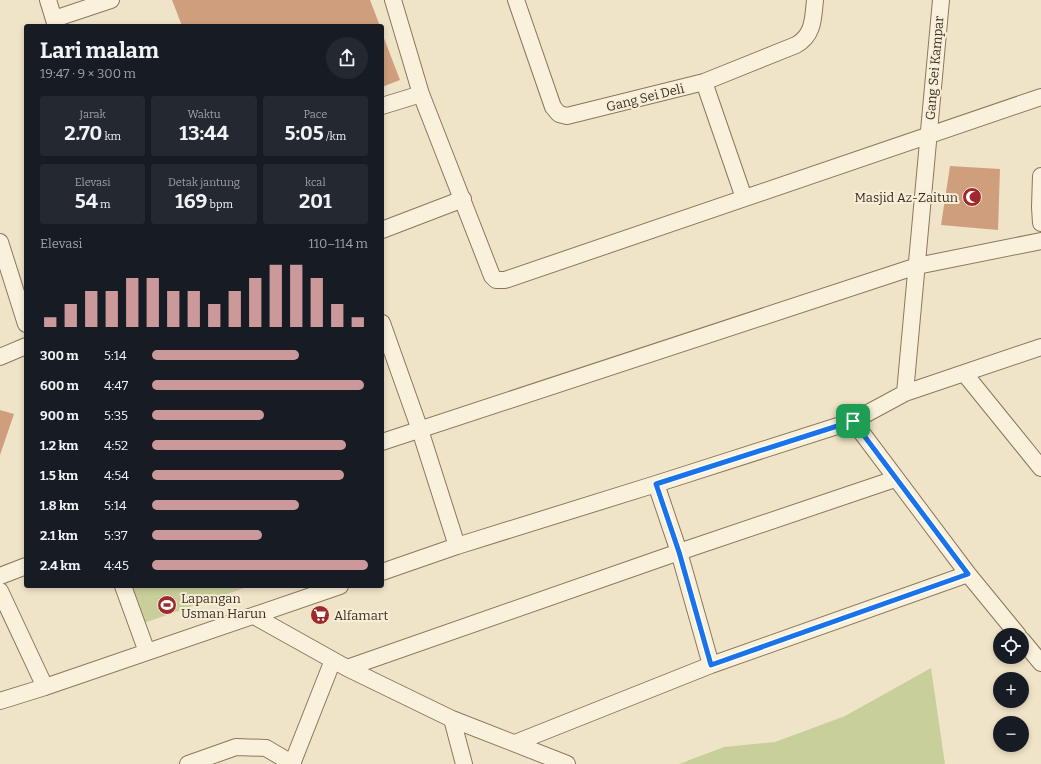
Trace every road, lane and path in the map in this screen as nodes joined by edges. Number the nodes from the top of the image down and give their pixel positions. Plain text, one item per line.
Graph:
1 (48, 0) edge
2 (111, 0) edge
3 (392, 0) edge
4 (516, 0) edge
5 (815, 0) edge
6 (941, 0) edge
7 (55, 23) edge
8 (704, 82) junction
9 (421, 94) junction
10 (1041, 97) edge
11 (384, 105) edge
12 (928, 136) junction
13 (1041, 176) edge
14 (1041, 179) edge
15 (744, 198) junction
16 (463, 199) junction
17 (1041, 223) edge
18 (384, 229) edge
19 (1041, 241) edge
20 (0, 242) edge
21 (917, 266) junction
22 (24, 318) edge
23 (384, 329) edge
24 (24, 347) edge
25 (1041, 347) edge
26 (0, 357) edge
27 (964, 373) junction
28 (905, 393) junction
29 (853, 421) junction
30 (420, 430) junction
31 (384, 441) edge
32 (1041, 468) edge
33 (895, 479) junction
34 (656, 484) junction
35 (457, 546) junction
36 (679, 552) junction
37 (24, 567) edge
38 (384, 571) edge
39 (968, 574) junction
40 (0, 576) edge
41 (124, 588) edge
42 (334, 588) edge
43 (0, 591) edge
44 (254, 616) junction
45 (1012, 628) edge
46 (1029, 648) edge
47 (147, 652) junction
48 (1041, 663) edge
49 (340, 664) junction
50 (711, 665) junction
51 (44, 687) junction
52 (0, 701) edge
53 (452, 719) junction
54 (515, 743) junction
55 (188, 764) edge
56 (292, 764) edge
57 (464, 764) edge
58 (567, 764) edge

1 - 7 street
2 - 7 street
3 - 9 street
4 - 8 street, Gang Sei Deli
5 - 8 street, Gang Sei Deli
6 - 12 street, Gang Sei Kampar
8 - 15 street
9 - 11 street
9 - 16 street
10 - 12 street
12 - 15 street
12 - 21 street, Gang Sei Kampar
13 - 14 street
14 - 17 street
15 - 16 street
16 - 18 street
19 - 21 street
20 - 22 street
21 - 28 street, Gang Sei Kampar
21 - 30 street
23 - 30 street
24 - 26 street
25 - 27 street
27 - 28 street
27 - 32 street
28 - 29 street
29 - 33 street
29 - 34 street
30 - 31 street
30 - 35 street
33 - 36 street
33 - 39 street
34 - 35 street
34 - 36 street
35 - 38 street
36 - 49 street
36 - 50 street
37 - 40 street
39 - 45 street
39 - 50 street
41 - 47 street
42 - 44 street
43 - 51 street
44 - 47 street
44 - 49 street
46 - 48 street
47 - 51 street
49 - 53 street
49 - 56 street
50 - 54 street
51 - 52 street
53 - 54 street
53 - 57 street
54 - 58 street
55 - 56 street

